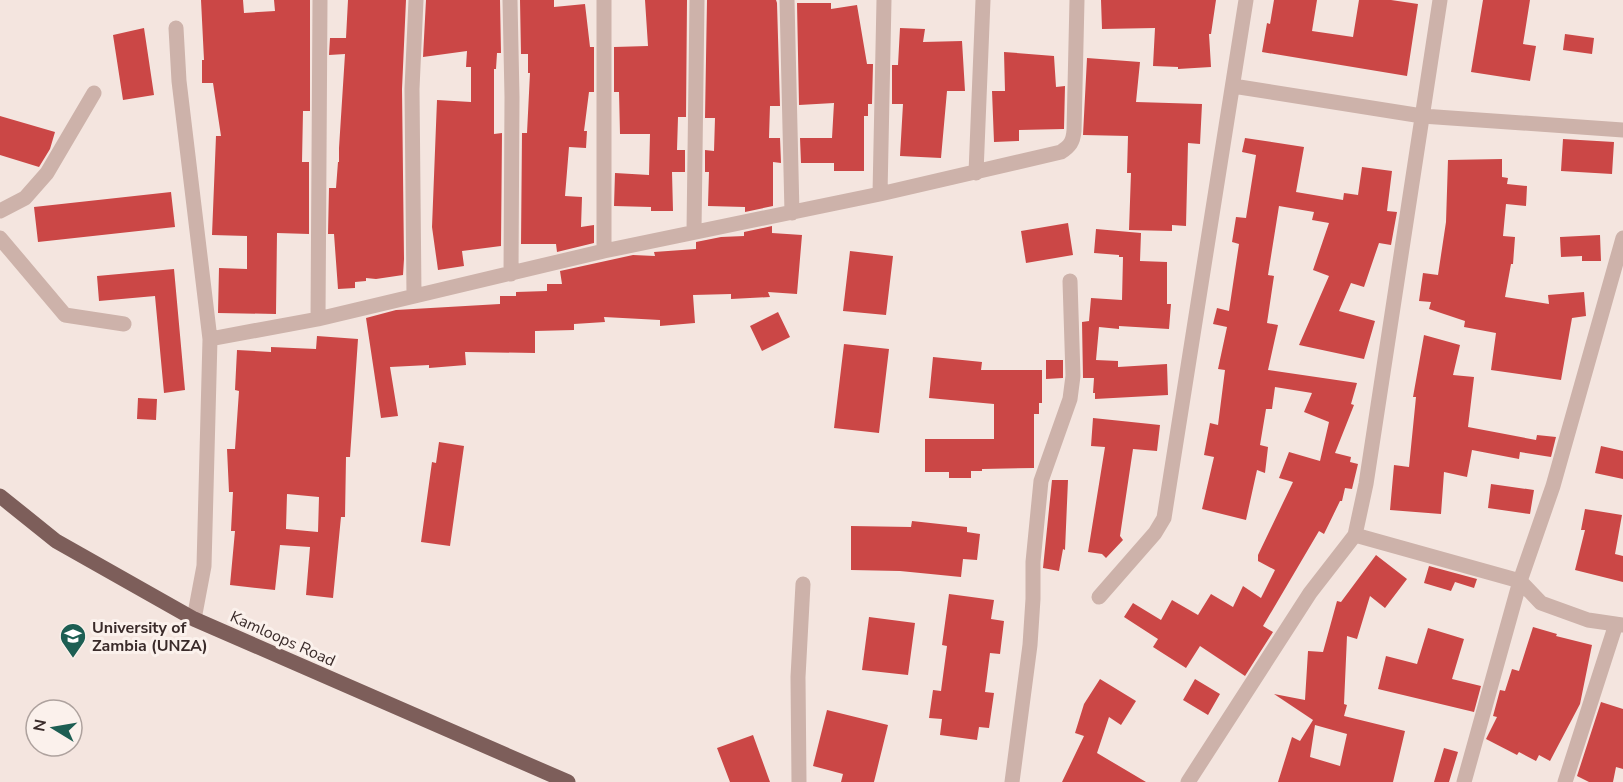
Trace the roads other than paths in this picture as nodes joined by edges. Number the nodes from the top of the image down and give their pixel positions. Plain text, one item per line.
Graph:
1 (320, 0) edge
2 (416, 0) edge
3 (510, 0) edge
4 (604, 0) edge
5 (697, 0) edge
6 (787, 0) edge
7 (884, 0) edge
8 (982, 0) edge
9 (1077, 0) edge
10 (1246, 0) edge
11 (1440, 0) edge
12 (176, 28) dead end
13 (1233, 86) junction
14 (94, 93) dead end
15 (1422, 116) junction
16 (1623, 130) edge
17 (976, 173) junction
18 (880, 195) junction
19 (0, 211) edge
20 (792, 213) junction
21 (694, 231) junction
22 (0, 238) edge
23 (1623, 238) edge
24 (604, 251) junction
25 (511, 274) junction
26 (1070, 281) dead end
27 (414, 295) junction
28 (318, 319) junction
29 (124, 324) dead end
30 (210, 339) junction
31 (0, 496) edge
32 (1355, 535) junction
33 (1520, 581) junction
34 (802, 584) dead end
35 (1100, 597) dead end
36 (194, 619) junction
37 (1619, 625) edge
38 (568, 782) edge
39 (799, 782) edge
40 (1012, 782) edge
41 (1188, 782) edge
42 (1464, 782) edge
43 (1565, 782) edge

1 - 28 street
2 - 27 street
3 - 25 street
4 - 24 street
5 - 21 street
6 - 20 street
7 - 18 street
8 - 17 street
9 - 17 street
10 - 13 street
11 - 15 street
12 - 30 street
13 - 15 street
13 - 35 street
14 - 19 street
15 - 16 street
15 - 32 street
17 - 18 street
18 - 20 street
20 - 21 street
21 - 24 street
22 - 29 street
23 - 33 street
24 - 25 street
25 - 27 street
26 - 40 street
27 - 28 street
28 - 30 street
30 - 36 street
31 - 36 main road, Kamloops Road
32 - 33 street
32 - 41 street
33 - 37 street
33 - 42 street
34 - 39 street
36 - 38 main road, Kamloops Road
37 - 43 street

